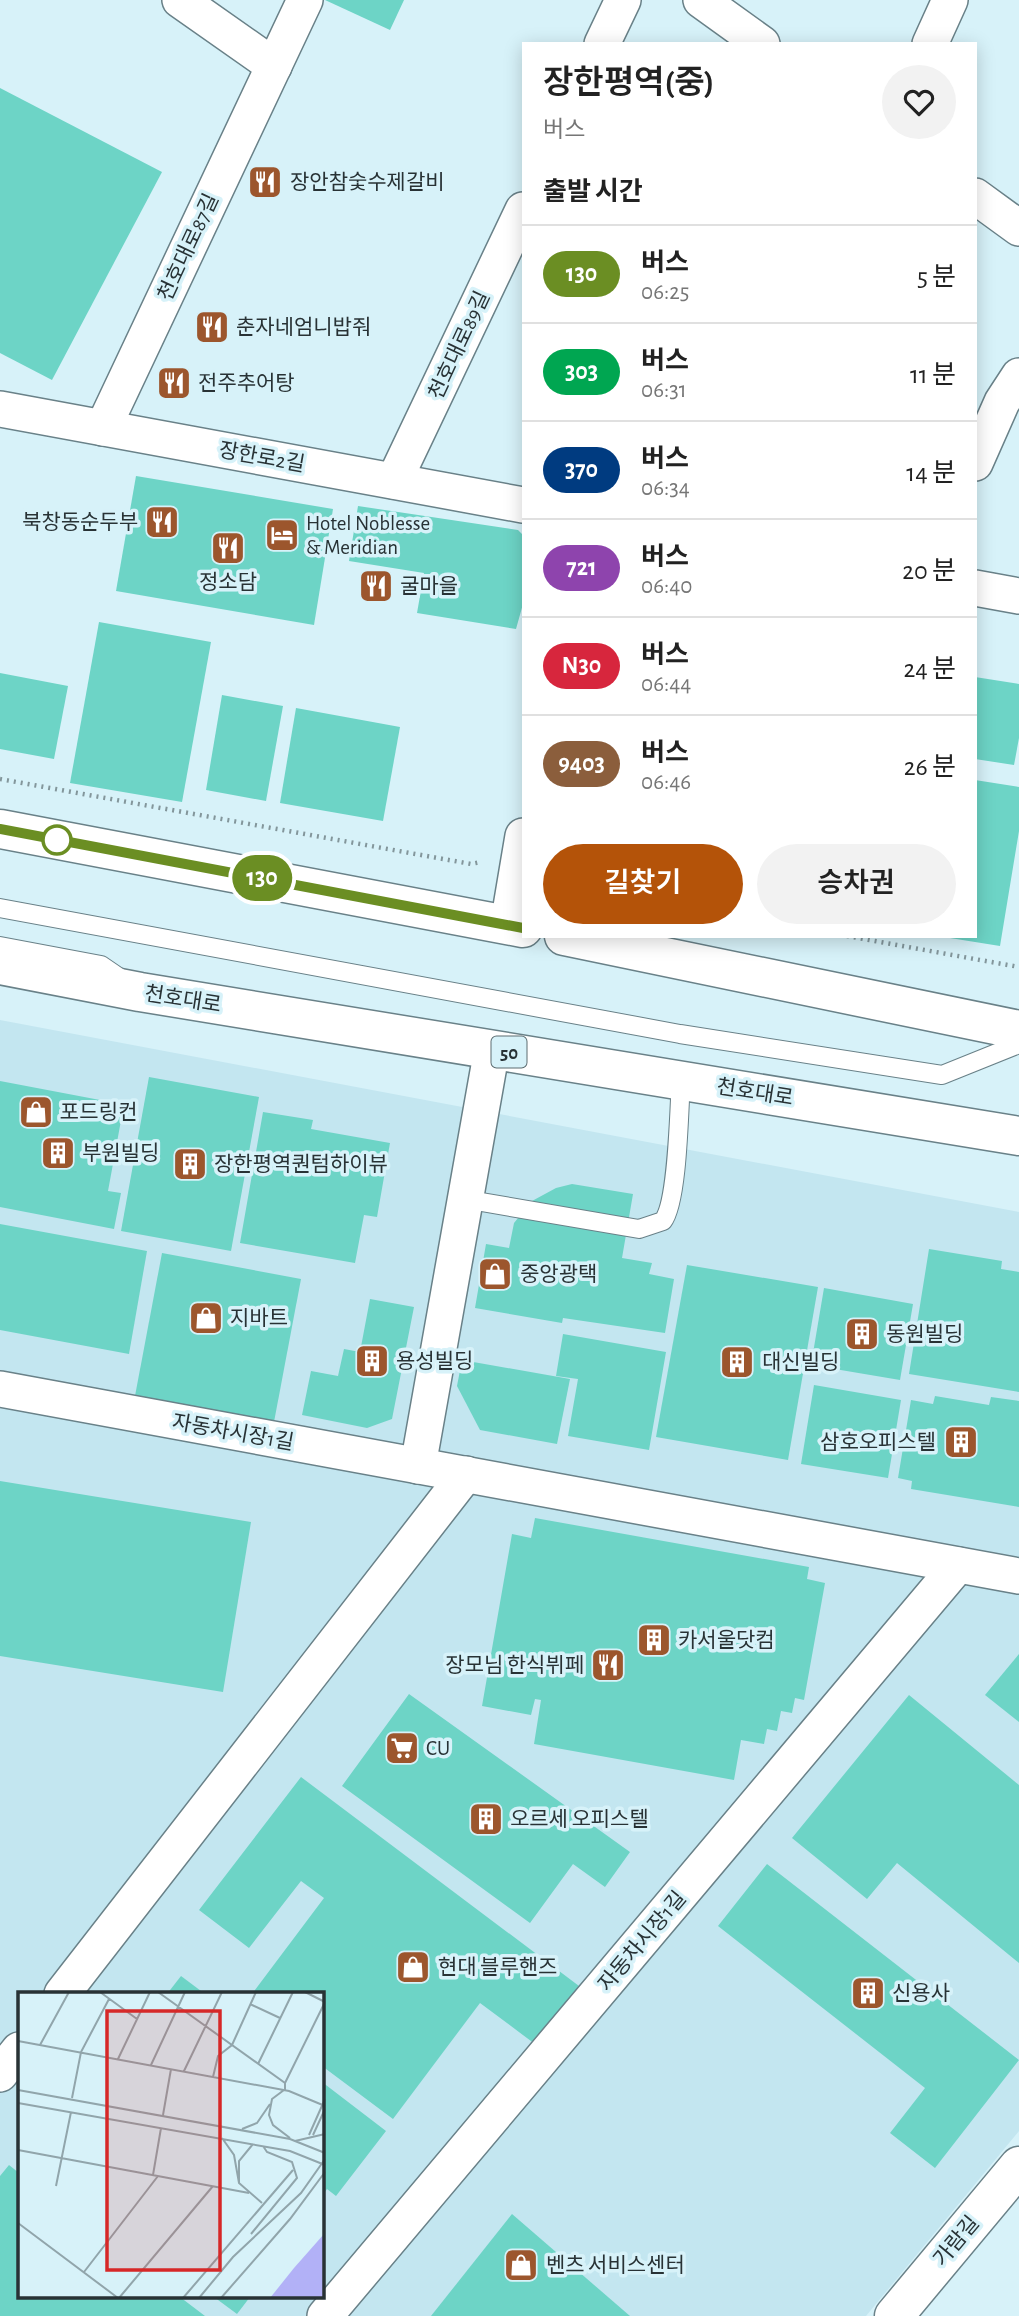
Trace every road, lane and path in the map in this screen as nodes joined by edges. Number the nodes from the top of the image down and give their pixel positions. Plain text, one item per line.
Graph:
1 (180, 0) edge
2 (305, 0) edge
3 (623, 0) edge
4 (701, 0) edge
5 (950, 0) edge
6 (603, 42) edge
7 (759, 42) edge
8 (931, 42) edge
9 (274, 66) junction
10 (977, 197) edge
11 (522, 211) edge
12 (1019, 228) edge
13 (1019, 376) edge
14 (0, 409) edge
15 (103, 428) junction
16 (977, 458) edge
17 (394, 481) junction
18 (522, 505) edge
19 (977, 588) edge
20 (1019, 596) edge
21 (0, 779) edge
22 (0, 829) edge
23 (522, 847) edge
24 (483, 861) dead end
25 (0, 908) edge
26 (515, 926) edge
27 (574, 938) edge
28 (858, 938) edge
29 (0, 946) edge
30 (0, 965) edge
31 (1019, 967) edge
32 (140, 992) junction
33 (1019, 1030) edge
34 (1019, 1044) edge
35 (492, 1049) junction
36 (681, 1080) junction
37 (1019, 1136) edge
38 (464, 1199) junction
39 (0, 1388) edge
40 (418, 1466) junction
41 (466, 1474) junction
42 (958, 1565) junction
43 (1019, 1576) edge
44 (64, 1992) edge
45 (18, 2051) edge
46 (0, 2074) edge
47 (1019, 2166) edge
48 (325, 2316) edge
49 (894, 2316) edge

1 - 9 street
2 - 9 street, 천호대로87길
3 - 6 street
4 - 7 street
5 - 8 street
9 - 15 street, 천호대로87길
10 - 12 street
11 - 17 street, 천호대로89길
13 - 16 street
14 - 15 street, 장한로2길
15 - 17 street, 장한로2길
17 - 18 street, 장한로2길
19 - 20 street
21 - 24 path
22 - 26 main road
23 - 26 street
25 - 34 lane
27 - 33 main road
28 - 31 path
29 - 32 lane
30 - 32 main road, 천호대로 / 50
32 - 35 main road, 천호대로 / 50
35 - 36 main road, 천호대로 / 50
35 - 38 street
36 - 37 main road, 천호대로 / 50
36 - 38 lane
38 - 40 street
39 - 40 street, 자동차시장1길
40 - 41 street, 자동차시장1길
41 - 42 street, 자동차시장1길
41 - 44 street
42 - 43 street, 자동차시장1길
42 - 48 street, 자동차시장1길
45 - 46 street
47 - 49 main road, 가람길

